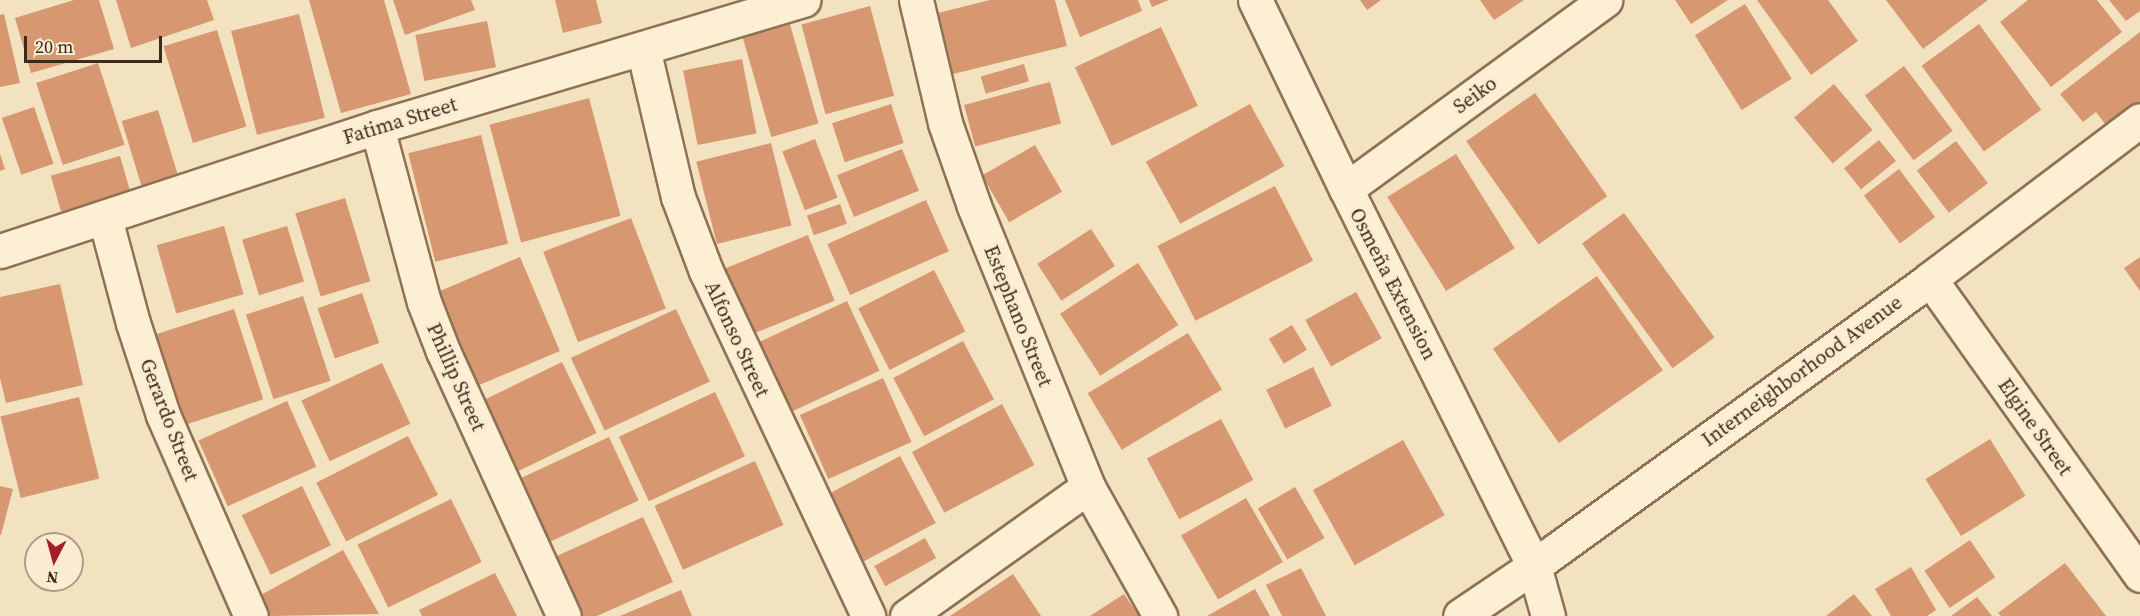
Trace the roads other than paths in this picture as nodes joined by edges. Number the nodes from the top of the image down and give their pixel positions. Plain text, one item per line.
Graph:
1 (804, 0) edge
2 (916, 0) edge
3 (1255, 0) edge
4 (1605, 0) edge
5 (644, 48) junction
6 (2140, 120) edge
7 (377, 127) junction
8 (1346, 189) junction
9 (105, 218) junction
10 (0, 250) edge
11 (1930, 279) junction
12 (1088, 487) junction
13 (1534, 566) junction
14 (2140, 575) edge
15 (251, 616) edge
16 (564, 616) edge
17 (868, 616) edge
18 (907, 616) edge
19 (1160, 616) edge
20 (1460, 616) edge
21 (1548, 616) edge

1 - 5 street, Fatima Street
2 - 12 street, Estephano Street
3 - 8 street, Osmeña Extension
4 - 8 street, Seiko
5 - 7 street, Fatima Street
5 - 17 street, Alfonso Street
6 - 11 street, Interneighborhood Avenue
7 - 9 street, Fatima Street
7 - 16 street, Phillip Street
8 - 13 street, Osmeña Extension
9 - 10 street, Fatima Street
9 - 15 street, Gerardo Street
11 - 13 street, Interneighborhood Avenue
11 - 14 street, Elgine Street
12 - 18 street
12 - 19 street, Estephano Street
13 - 20 street, Interneighborhood Avenue
13 - 21 street, Osmeña Extension

